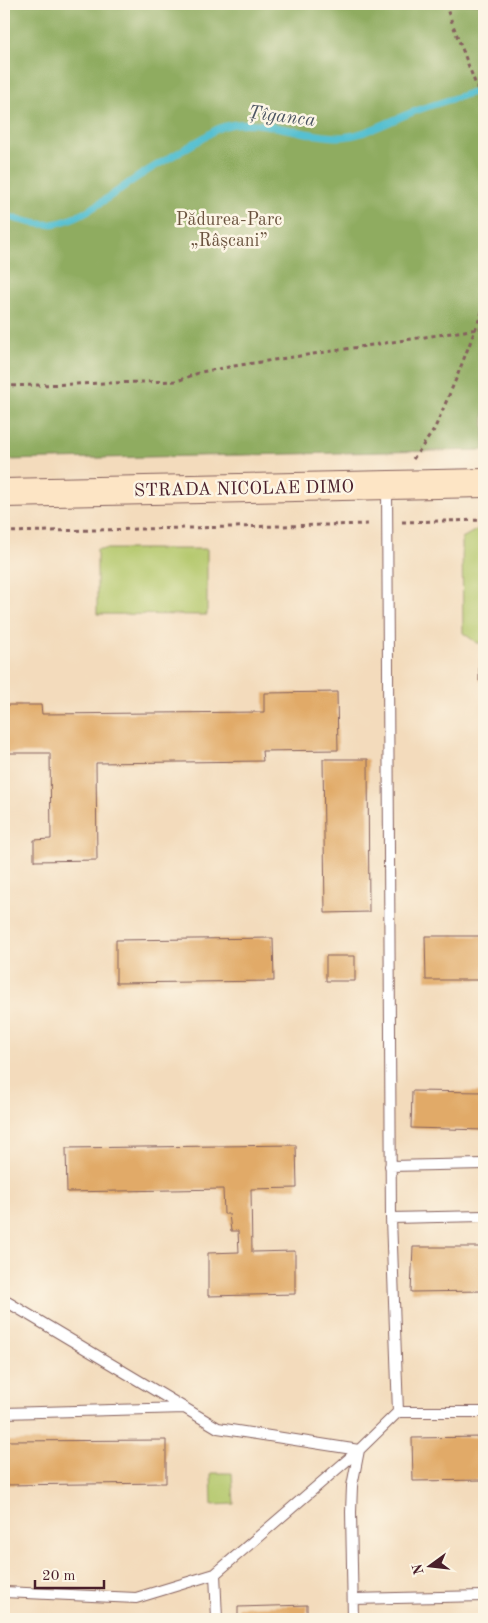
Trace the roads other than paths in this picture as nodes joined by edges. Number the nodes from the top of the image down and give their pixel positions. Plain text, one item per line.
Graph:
1 (484, 483) edge
2 (387, 485) junction
3 (4, 493) edge
4 (484, 1164) edge
5 (390, 1166) junction
6 (484, 1216) edge
7 (391, 1218) junction
8 (4, 1300) edge
9 (186, 1408) junction
10 (398, 1412) junction
11 (484, 1412) edge
12 (4, 1413) edge
13 (359, 1450) junction
14 (215, 1574) junction
15 (4, 1592) edge
16 (484, 1596) edge
17 (353, 1599) junction
18 (217, 1619) edge
19 (353, 1619) edge

1 - 2 main road, STRADA NICOLAE DIMO
2 - 3 main road, STRADA NICOLAE DIMO
2 - 5 lane
4 - 5 lane
5 - 7 lane
6 - 7 lane
7 - 10 lane
8 - 9 lane
9 - 12 lane
9 - 13 lane
10 - 11 lane
10 - 13 lane
13 - 14 lane
13 - 17 lane
14 - 15 lane
14 - 18 lane
16 - 17 lane
17 - 19 lane

